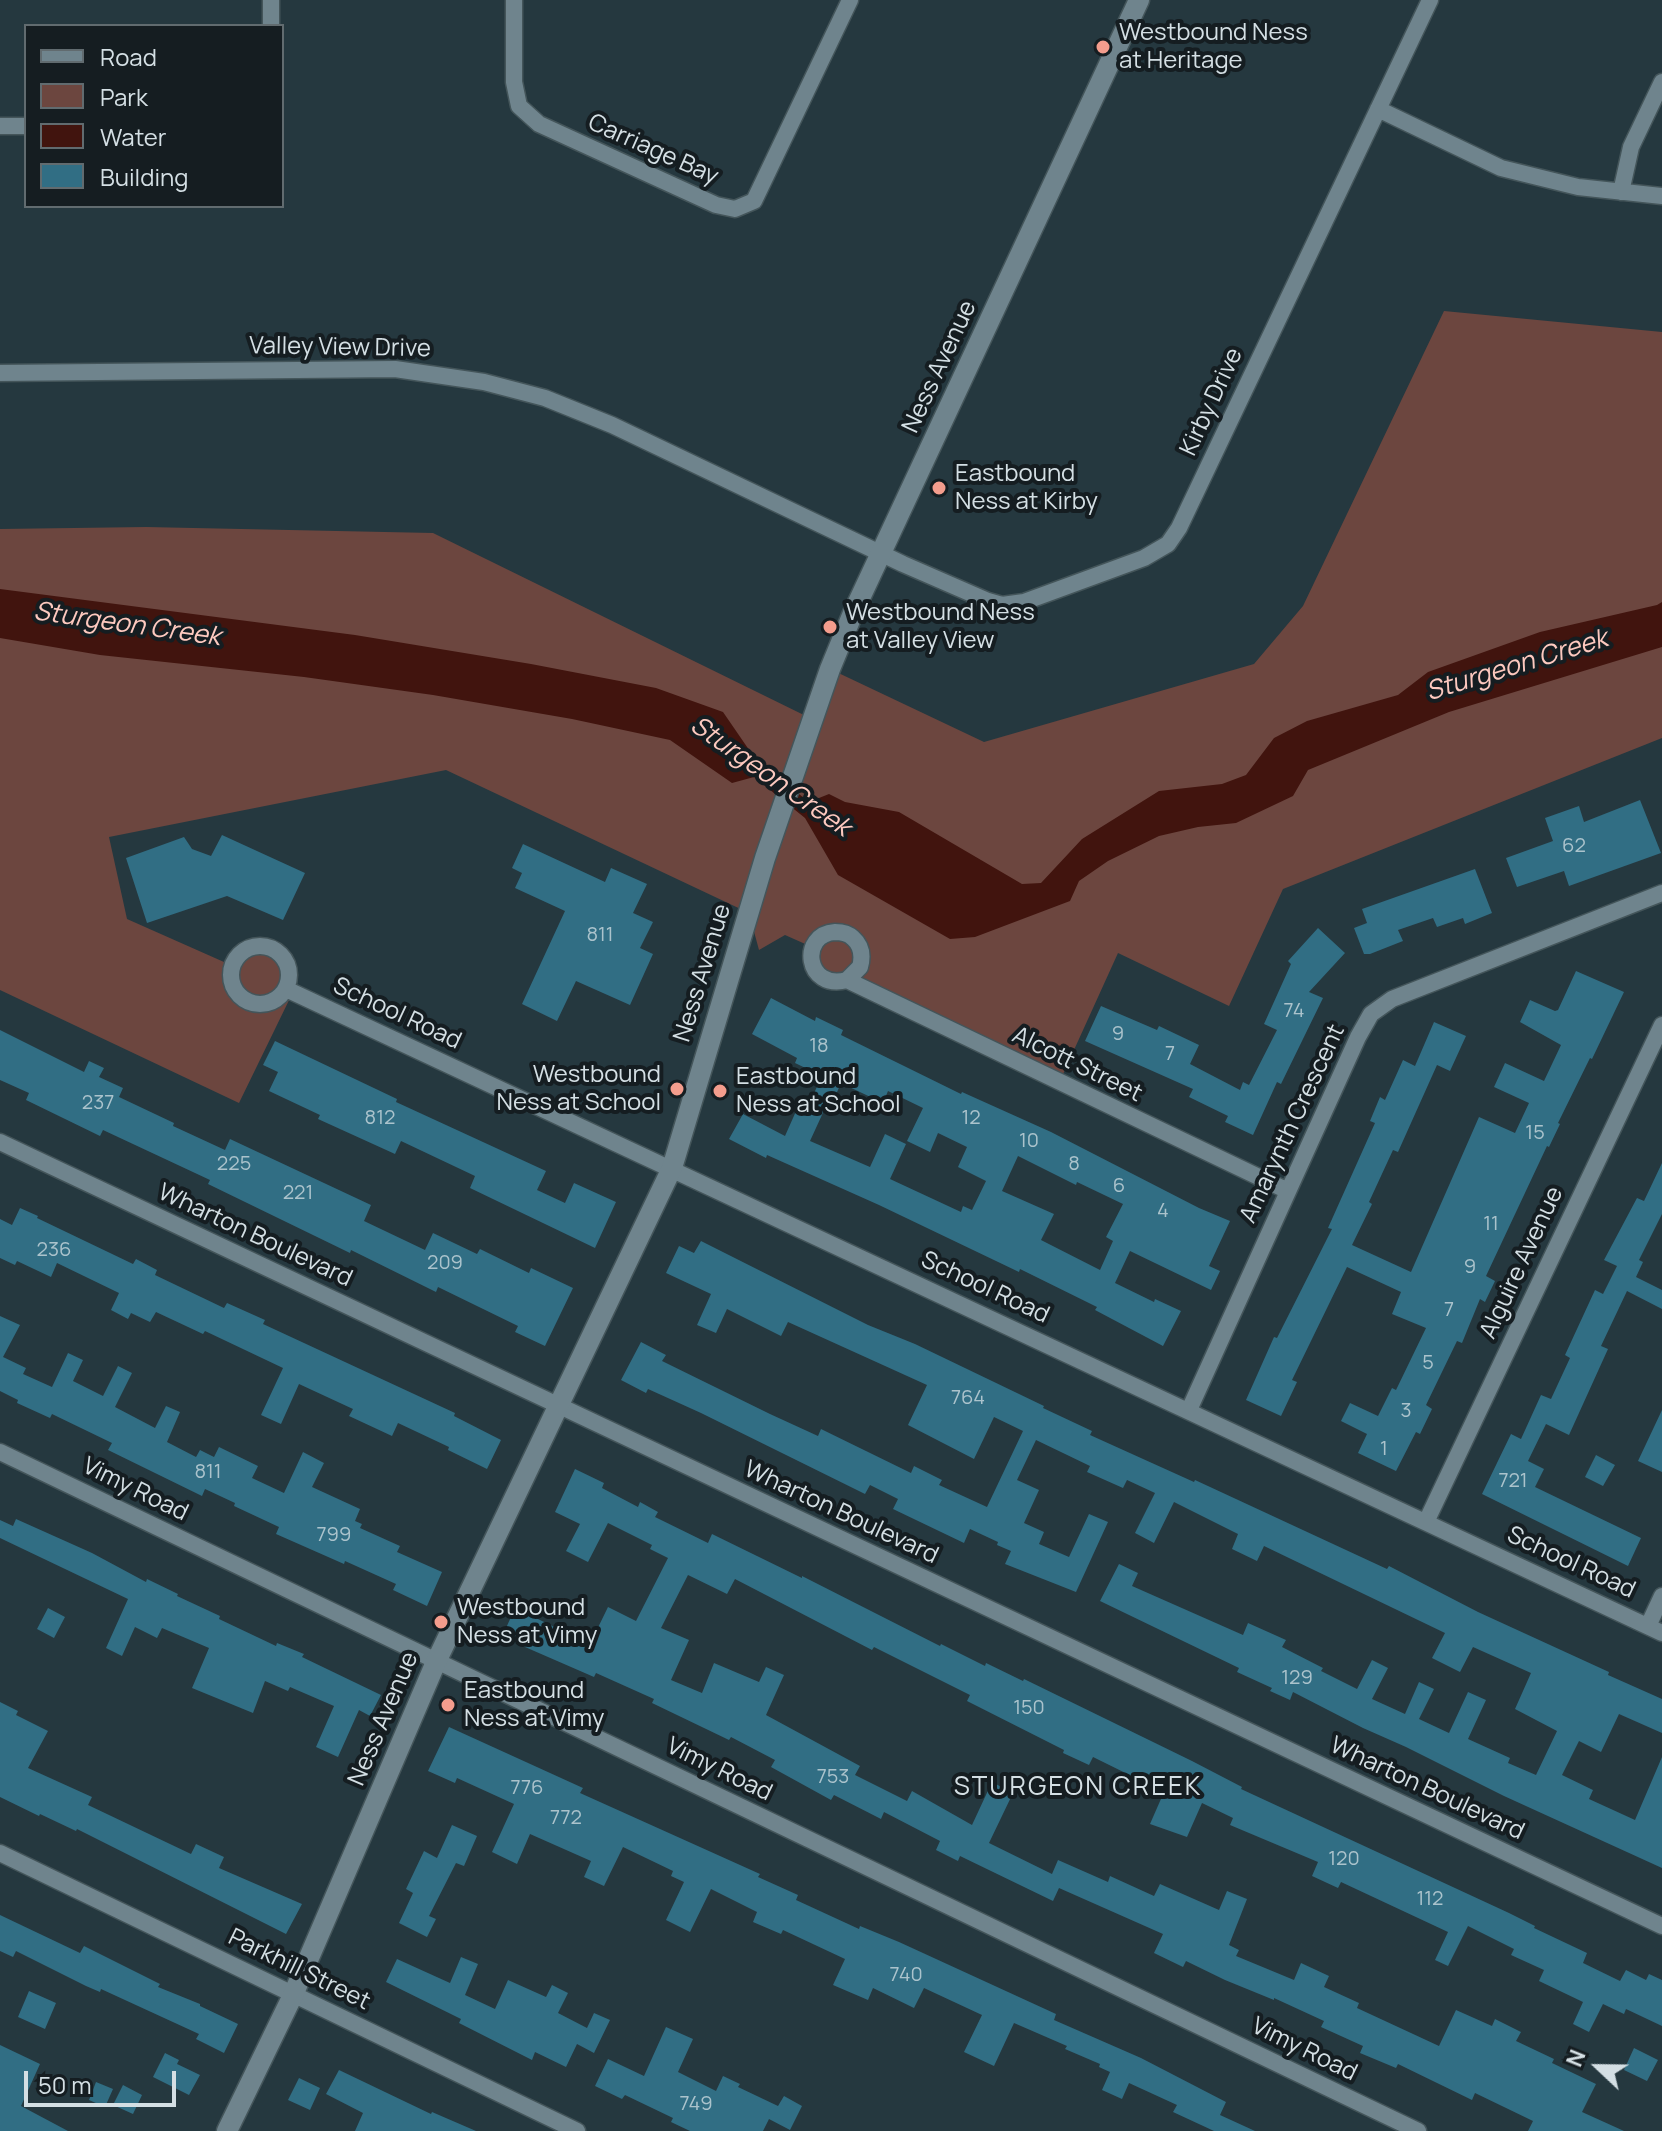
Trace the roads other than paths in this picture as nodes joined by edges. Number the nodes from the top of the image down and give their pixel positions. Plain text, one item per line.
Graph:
1 (271, 0) edge
2 (514, 0) edge
3 (850, 0) edge
4 (1139, 0) edge
5 (1430, 0) edge
6 (271, 24) edge
7 (1662, 82) edge
8 (1378, 109) junction
9 (0, 126) edge
10 (24, 126) edge
11 (1621, 192) junction
12 (1662, 196) edge
13 (0, 373) edge
14 (881, 554) junction
15 (1662, 893) edge
16 (847, 980) dead end
17 (286, 989) dead end
18 (1662, 1025) edge
19 (0, 1142) edge
20 (672, 1168) junction
21 (1288, 1191) junction
22 (559, 1406) junction
23 (1189, 1410) junction
24 (0, 1452) edge
25 (1426, 1522) junction
26 (1662, 1596) edge
27 (1655, 1629) edge
28 (436, 1662) junction
29 (0, 1853) edge
30 (1662, 1926) edge
31 (293, 1995) junction
32 (227, 2131) edge
33 (577, 2131) edge
34 (1418, 2131) edge

1 - 6 street
2 - 3 street, Carriage Bay
4 - 14 street, Ness Avenue
5 - 8 street, Kirby Drive
7 - 11 street
8 - 11 street
8 - 14 street, Kirby Drive
9 - 10 street
11 - 12 street
13 - 14 street, Valley View Drive
14 - 20 street, Ness Avenue
15 - 21 street, Amarynth Crescent
16 - 21 street, Alcott Street
17 - 20 street, School Road
18 - 25 street, Alguire Avenue
19 - 22 street, Wharton Boulevard
20 - 22 street, Ness Avenue
20 - 23 street, School Road
21 - 23 street, Amarynth Crescent
22 - 28 street, Ness Avenue
22 - 30 street, Wharton Boulevard
23 - 25 street, School Road
24 - 28 street, Vimy Road
25 - 27 street, School Road
26 - 27 street
28 - 31 street, Ness Avenue
28 - 34 street, Vimy Road
29 - 31 street, Parkhill Street
31 - 32 street, Ness Avenue
31 - 33 street, Parkhill Street

